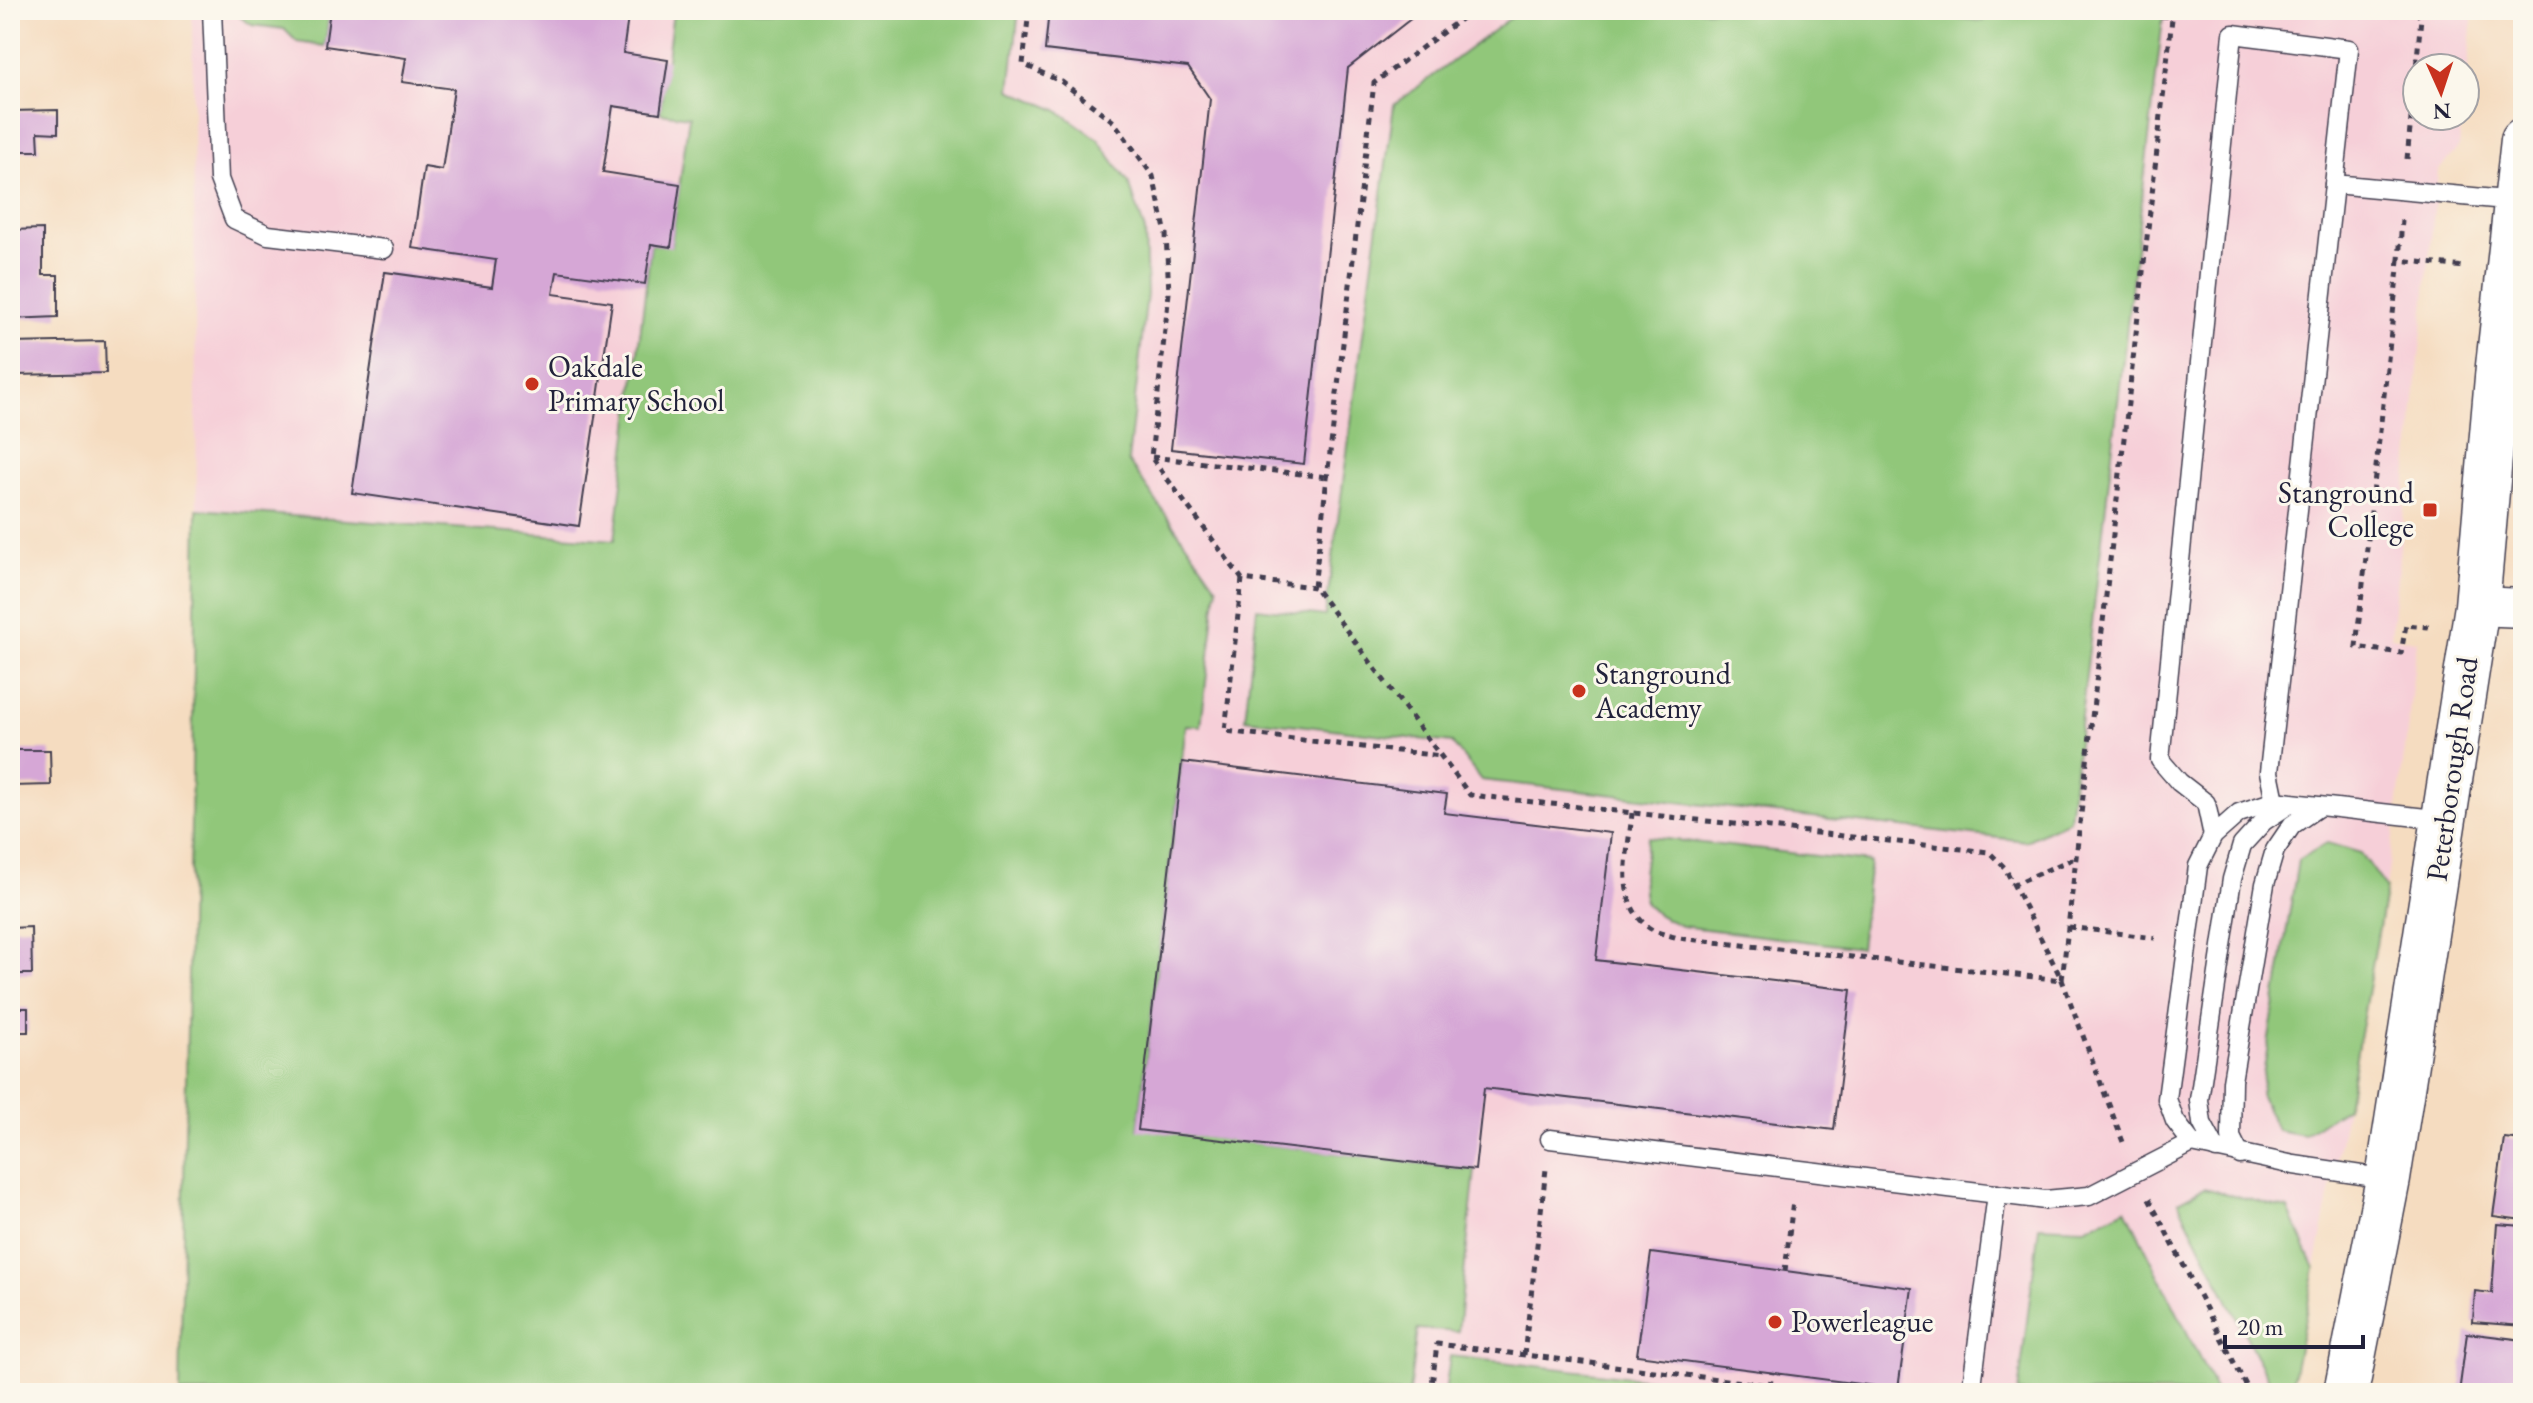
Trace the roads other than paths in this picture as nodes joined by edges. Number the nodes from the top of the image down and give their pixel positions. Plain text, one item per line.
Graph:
1 (212, 10) edge
2 (2523, 140) edge
3 (2334, 184) junction
4 (2516, 201) junction
5 (384, 249) dead end
6 (2523, 608) edge
7 (2474, 619) junction
8 (2283, 803) junction
9 (2318, 807) junction
10 (2445, 820) junction
11 (2213, 836) junction
12 (1550, 1139) road end
13 (2192, 1143) junction
14 (2216, 1149) junction
15 (2240, 1155) junction
16 (2388, 1179) junction
17 (1997, 1194) junction
18 (1971, 1393) edge
19 (2346, 1393) edge

1 - 5 lane
2 - 4 main road, Peterborough Road
3 - 4 lane
3 - 8 lane
3 - 11 lane
4 - 7 main road, Peterborough Road
6 - 7 street
7 - 10 main road, Peterborough Road
8 - 9 lane
8 - 11 lane
8 - 14 lane
9 - 10 lane
9 - 15 lane
10 - 16 main road, Peterborough Road
11 - 13 lane
12 - 17 lane
13 - 14 lane
13 - 17 lane
14 - 15 lane
15 - 16 lane
16 - 19 main road, Peterborough Road
17 - 18 lane

